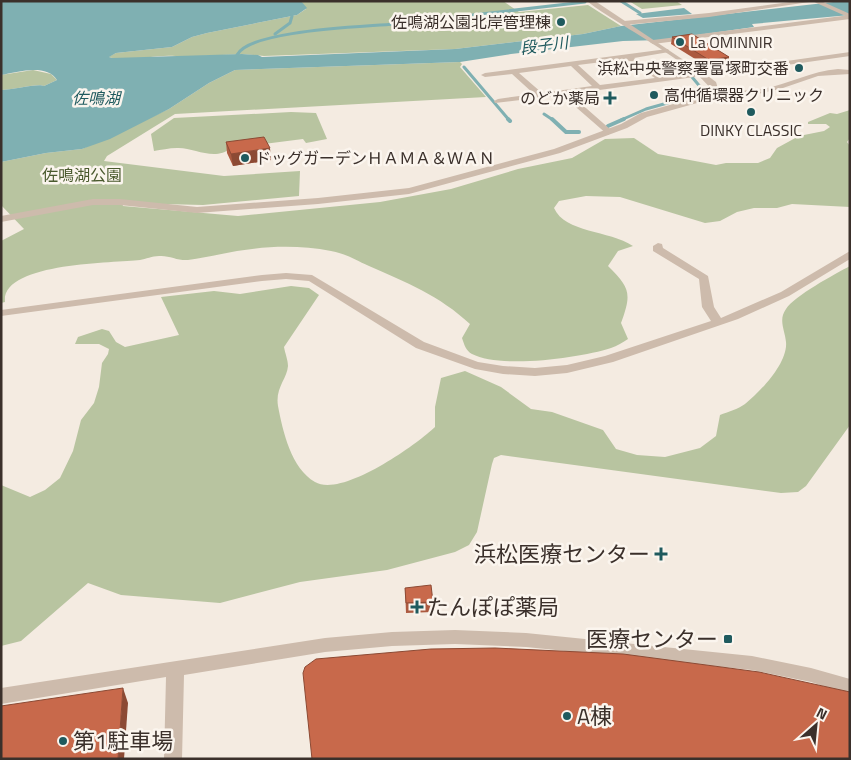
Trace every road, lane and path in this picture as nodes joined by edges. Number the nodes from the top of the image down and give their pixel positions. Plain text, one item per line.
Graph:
1 (590, 1) edge
2 (814, 1) edge
3 (829, 1) edge
4 (850, 10) edge
5 (850, 16) edge
6 (625, 24) junction
7 (652, 41) junction
8 (667, 51) junction
9 (850, 54) edge
10 (628, 56) junction
11 (573, 64) junction
12 (514, 72) junction
13 (850, 72) edge
14 (485, 75) dead end
15 (694, 75) junction
16 (661, 78) junction
17 (598, 87) junction
18 (716, 89) junction
19 (563, 92) junction
20 (540, 95) junction
21 (498, 101) dead end
22 (604, 128) junction
23 (1, 219) edge
24 (658, 246) dead end
25 (850, 254) edge
26 (1, 314) edge
27 (718, 322) junction
28 (175, 670) junction
29 (850, 687) edge
30 (1, 696) edge
31 (173, 759) edge

1 - 6 street
2 - 5 street
2 - 6 street
3 - 4 street
5 - 7 street
6 - 7 street
7 - 8 street
8 - 10 street
8 - 15 street
9 - 15 street
10 - 11 street
10 - 16 street
11 - 12 street
11 - 17 street
12 - 14 street
12 - 20 street
13 - 18 street
15 - 16 street
15 - 18 street
16 - 17 street
17 - 19 street
18 - 22 street
19 - 20 street
19 - 22 street
20 - 21 street
22 - 23 street
24 - 27 street
25 - 27 street
26 - 27 street
28 - 29 street
28 - 30 street
28 - 31 street

